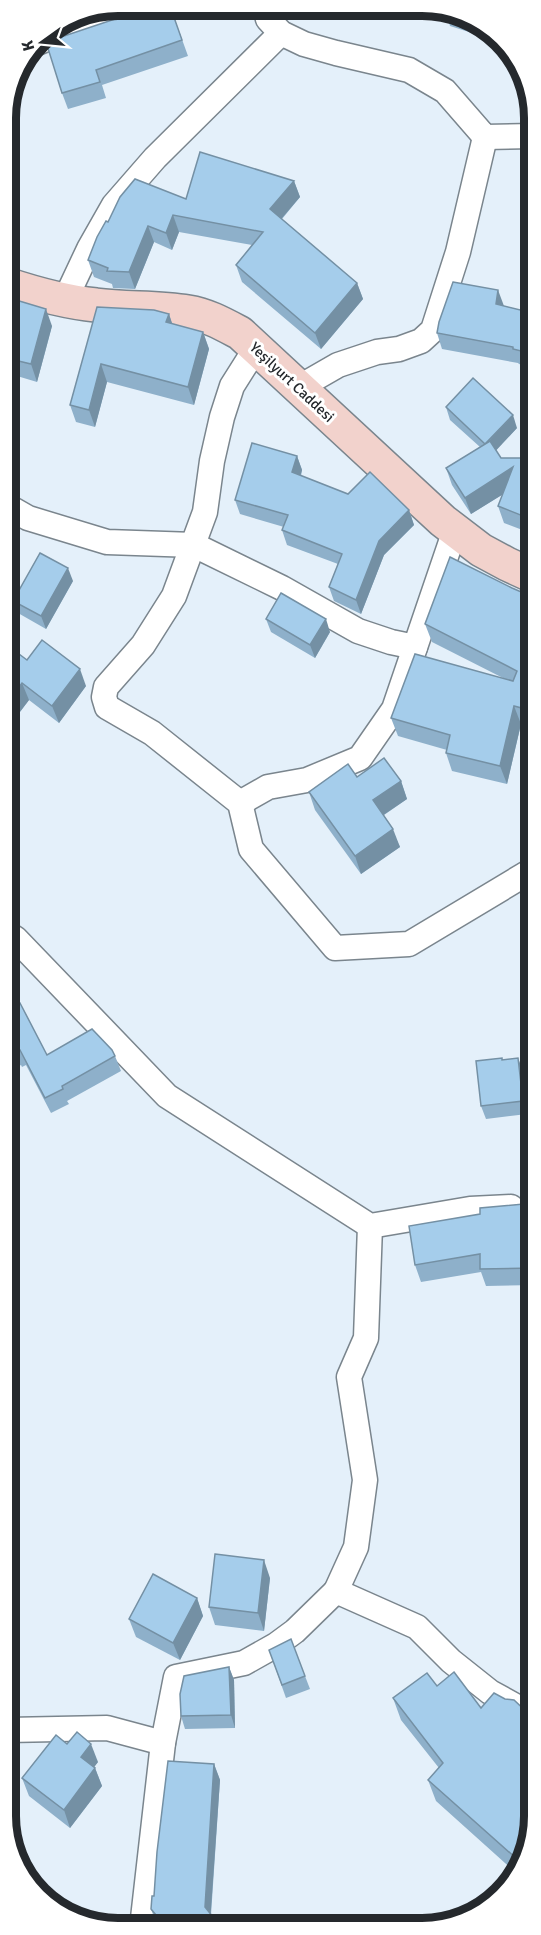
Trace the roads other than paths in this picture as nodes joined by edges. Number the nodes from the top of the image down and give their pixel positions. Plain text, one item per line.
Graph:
1 (267, 16) edge
2 (88, 21) edge
3 (66, 31) edge
4 (281, 33) junction
5 (524, 136) edge
6 (485, 137) junction
7 (17, 288) edge
8 (65, 300) junction
9 (256, 348) junction
10 (298, 388) junction
11 (17, 512) edge
12 (455, 530) junction
13 (194, 545) junction
14 (524, 572) edge
15 (415, 647) junction
16 (240, 803) junction
17 (524, 875) edge
18 (17, 940) edge
19 (524, 1206) edge
20 (370, 1226) junction
21 (336, 1591) junction
22 (519, 1708) edge
23 (16, 1730) edge
24 (163, 1743) junction
25 (143, 1918) edge

1 - 4 street
2 - 3 street
4 - 6 street
4 - 8 street
5 - 6 street
6 - 10 street
7 - 8 main road, Yeşilyurt Caddesi
8 - 9 main road, Yeşilyurt Caddesi
9 - 10 main road, Yeşilyurt Caddesi
9 - 13 street
10 - 12 main road, Yeşilyurt Caddesi
11 - 13 street
12 - 14 main road, Yeşilyurt Caddesi
12 - 15 street
13 - 15 street
13 - 16 street
15 - 16 street
16 - 17 street
18 - 20 street
19 - 20 street
20 - 21 street
21 - 22 street
21 - 24 street
23 - 24 street
24 - 25 street

